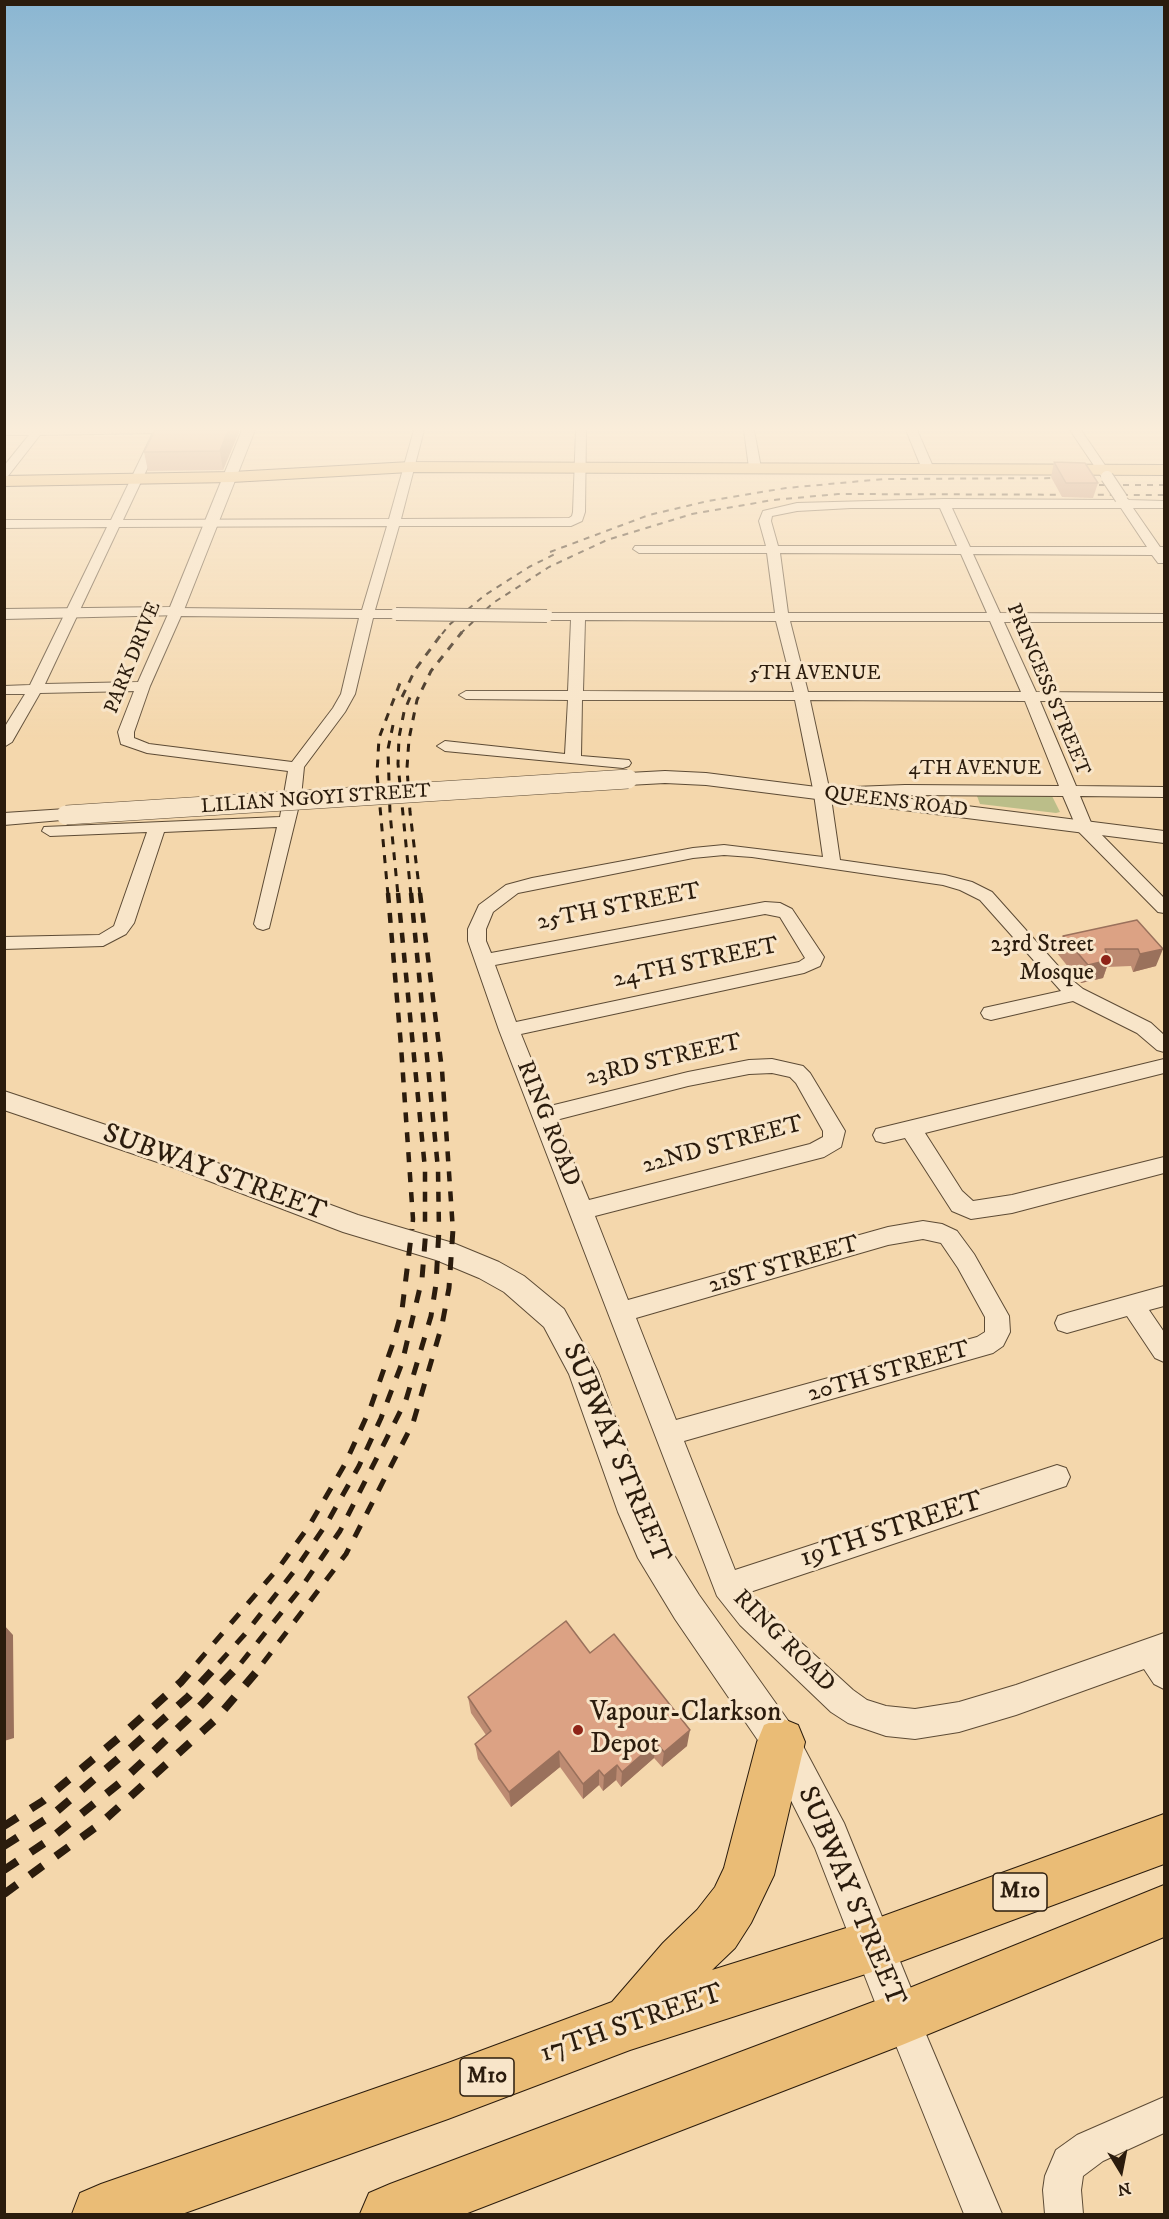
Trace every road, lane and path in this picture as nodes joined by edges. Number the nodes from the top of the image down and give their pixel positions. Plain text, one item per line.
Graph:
1 (112, 534) edge
2 (207, 534) edge
3 (389, 534) edge
4 (768, 534) edge
5 (958, 534) edge
6 (1147, 534) edge
7 (639, 549) dead end
8 (773, 550) junction
9 (966, 550) junction
10 (1160, 551) edge
11 (1164, 563) edge
12 (176, 612) junction
13 (72, 613) junction
14 (4, 614) edge
15 (367, 614) junction
16 (578, 616) junction
17 (782, 616) junction
18 (995, 617) junction
19 (1164, 618) edge
20 (143, 686) junction
21 (4, 690) edge
22 (35, 690) junction
23 (466, 695) dead end
24 (575, 695) junction
25 (802, 696) junction
26 (1031, 697) junction
27 (1164, 697) edge
28 (4, 742) edge
29 (445, 746) dead end
30 (573, 760) junction
31 (296, 767) junction
32 (626, 771) junction
33 (1068, 791) junction
34 (1164, 792) edge
35 (822, 794) junction
36 (4, 819) edge
37 (285, 822) junction
38 (157, 827) junction
39 (1084, 827) junction
40 (50, 831) dead end
41 (1164, 837) edge
42 (832, 863) junction
43 (765, 908) joint
44 (1164, 908) edge
45 (262, 924) dead end
46 (4, 944) edge
47 (483, 961) junction
48 (1076, 994) junction
49 (991, 1013) dead end
50 (509, 1030) junction
51 (1164, 1046) edge
52 (1164, 1065) edge
53 (796, 1071) joint
54 (4, 1100) edge
55 (544, 1115) junction
56 (910, 1129) junction
57 (884, 1135) dead end
58 (1164, 1165) edge
59 (582, 1211) junction
60 (949, 1237) joint
61 (1164, 1296) edge
62 (1132, 1305) junction
63 (619, 1312) junction
64 (1067, 1323) dead end
65 (1164, 1351) edge
66 (669, 1434) junction
67 (1057, 1477) dead end
68 (727, 1586) junction
69 (1160, 1658) edge
70 (781, 1742) junction
71 (1164, 1839) edge
72 (1164, 1911) edge
73 (875, 1946) junction
74 (902, 2018) junction
75 (630, 2023) junction
76 (1164, 2115) edge
77 (101, 2214) edge
78 (390, 2214) edge
79 (983, 2214) edge
80 (1064, 2214) edge

1 - 13 street
2 - 12 street, PARK DRIVE
3 - 15 street
4 - 8 street
5 - 9 street, PRINCESS STREET
6 - 10 street
7 - 8 street
8 - 9 street
8 - 17 street
9 - 10 street
9 - 18 street, PRINCESS STREET
10 - 11 street
12 - 13 street
12 - 15 street
12 - 20 street, PARK DRIVE
13 - 14 street
13 - 22 street
15 - 16 street, bridge
15 - 31 street
16 - 17 street
16 - 24 street
17 - 18 street
17 - 25 street
18 - 19 street
18 - 26 street, PRINCESS STREET
20 - 22 street
20 - 31 street, PARK DRIVE
21 - 22 street
22 - 28 street
23 - 24 street, 5TH AVENUE
24 - 25 street, 5TH AVENUE
24 - 30 street
25 - 26 street, 5TH AVENUE
25 - 35 street
26 - 27 street, 5TH AVENUE
26 - 33 street, PRINCESS STREET
29 - 30 street, QUEENS ROAD
30 - 32 street, QUEENS ROAD
31 - 37 street
32 - 35 street, QUEENS ROAD
32 - 36 street, LILIAN NGOYI STREET, bridge
33 - 34 street, 4TH AVENUE
33 - 35 street, 4TH AVENUE
33 - 39 street, PRINCESS STREET
35 - 39 street, QUEENS ROAD
35 - 42 street
37 - 38 street
37 - 45 street
38 - 40 street
38 - 46 street
39 - 41 street, QUEENS ROAD
39 - 44 street
42 - 47 street, RING ROAD
42 - 48 street, RING ROAD
43 - 47 street, 25TH STREET
43 - 50 street, 24TH STREET
47 - 50 street, RING ROAD
48 - 49 street
48 - 51 street, RING ROAD
50 - 55 street, RING ROAD
52 - 56 street
53 - 55 street, 23RD STREET
53 - 59 street, 22ND STREET
54 - 70 street, SUBWAY STREET
55 - 59 street, RING ROAD
56 - 57 street
56 - 58 street
59 - 63 street, RING ROAD
60 - 63 street, 21ST STREET
60 - 66 street, 20TH STREET
61 - 62 street
62 - 64 street
62 - 65 street
63 - 66 street, RING ROAD
66 - 68 street, RING ROAD
67 - 68 street, 19TH STREET
68 - 69 street, RING ROAD
70 - 73 street, SUBWAY STREET
70 - 75 main road
71 - 73 main road, 17TH STREET / M10
72 - 74 main road
73 - 74 street, SUBWAY STREET
73 - 75 main road, 17TH STREET / M10
74 - 78 main road
74 - 79 street
75 - 77 main road, 17TH STREET / M10
76 - 80 street

